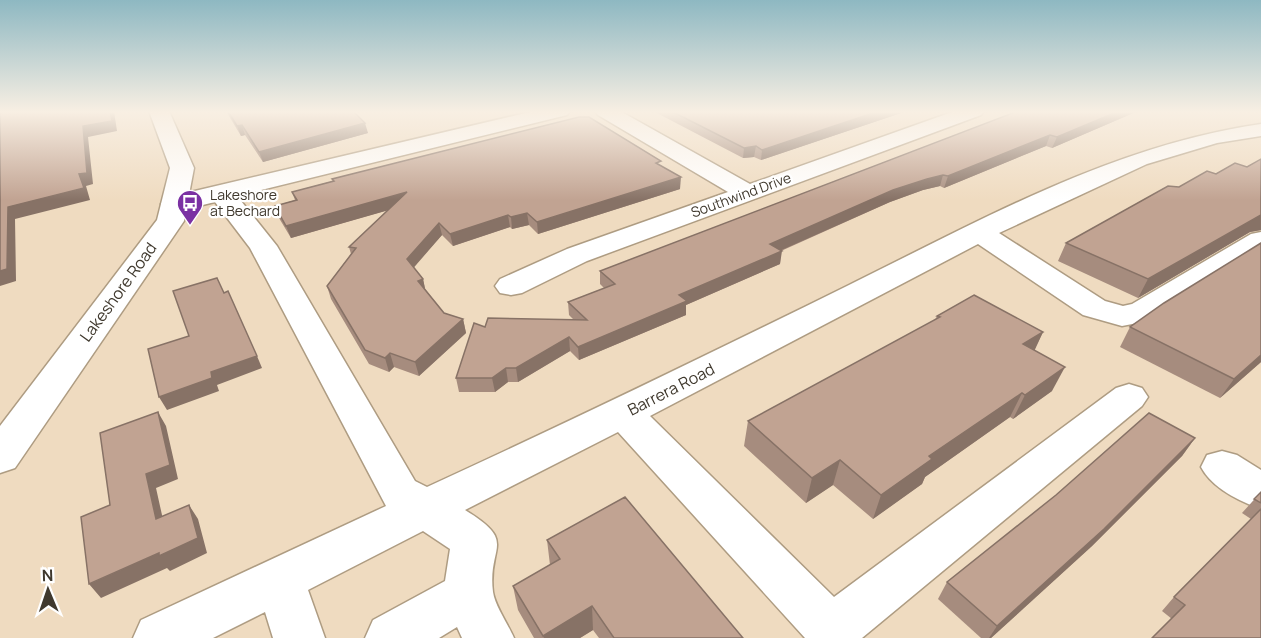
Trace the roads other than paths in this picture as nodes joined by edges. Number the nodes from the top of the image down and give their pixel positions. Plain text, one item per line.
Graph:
1 (171, 141) edge
2 (437, 141) edge
3 (658, 141) edge
4 (891, 141) edge
5 (1196, 141) edge
6 (1225, 141) edge
7 (1184, 144) junction
8 (747, 192) junction
9 (221, 193) junction
10 (174, 204) junction
11 (979, 232) junction
12 (1261, 240) edge
13 (512, 286) dead end
14 (1129, 397) dead end
15 (623, 413) junction
16 (0, 457) edge
17 (1222, 467) dead end
18 (1261, 490) edge
19 (425, 510) junction
20 (280, 581) junction
21 (468, 594) junction
22 (159, 638) edge
23 (299, 638) edge
24 (391, 638) edge
25 (488, 638) edge

1 - 10 street, Lakeshore Road
2 - 9 street
3 - 8 street
4 - 8 street, Southwind Drive
5 - 7 street, Barrera Road
6 - 7 street, Barrera Road
7 - 11 street, Barrera Road
8 - 13 street, Southwind Drive
9 - 10 street
9 - 19 street
10 - 16 street, Lakeshore Road
11 - 12 street
11 - 15 street, Barrera Road
14 - 15 street
15 - 19 street, Barrera Road
17 - 18 street
19 - 20 street, Barrera Road
19 - 21 street
20 - 22 street, Barrera Road
20 - 23 street
21 - 24 street
21 - 25 street

